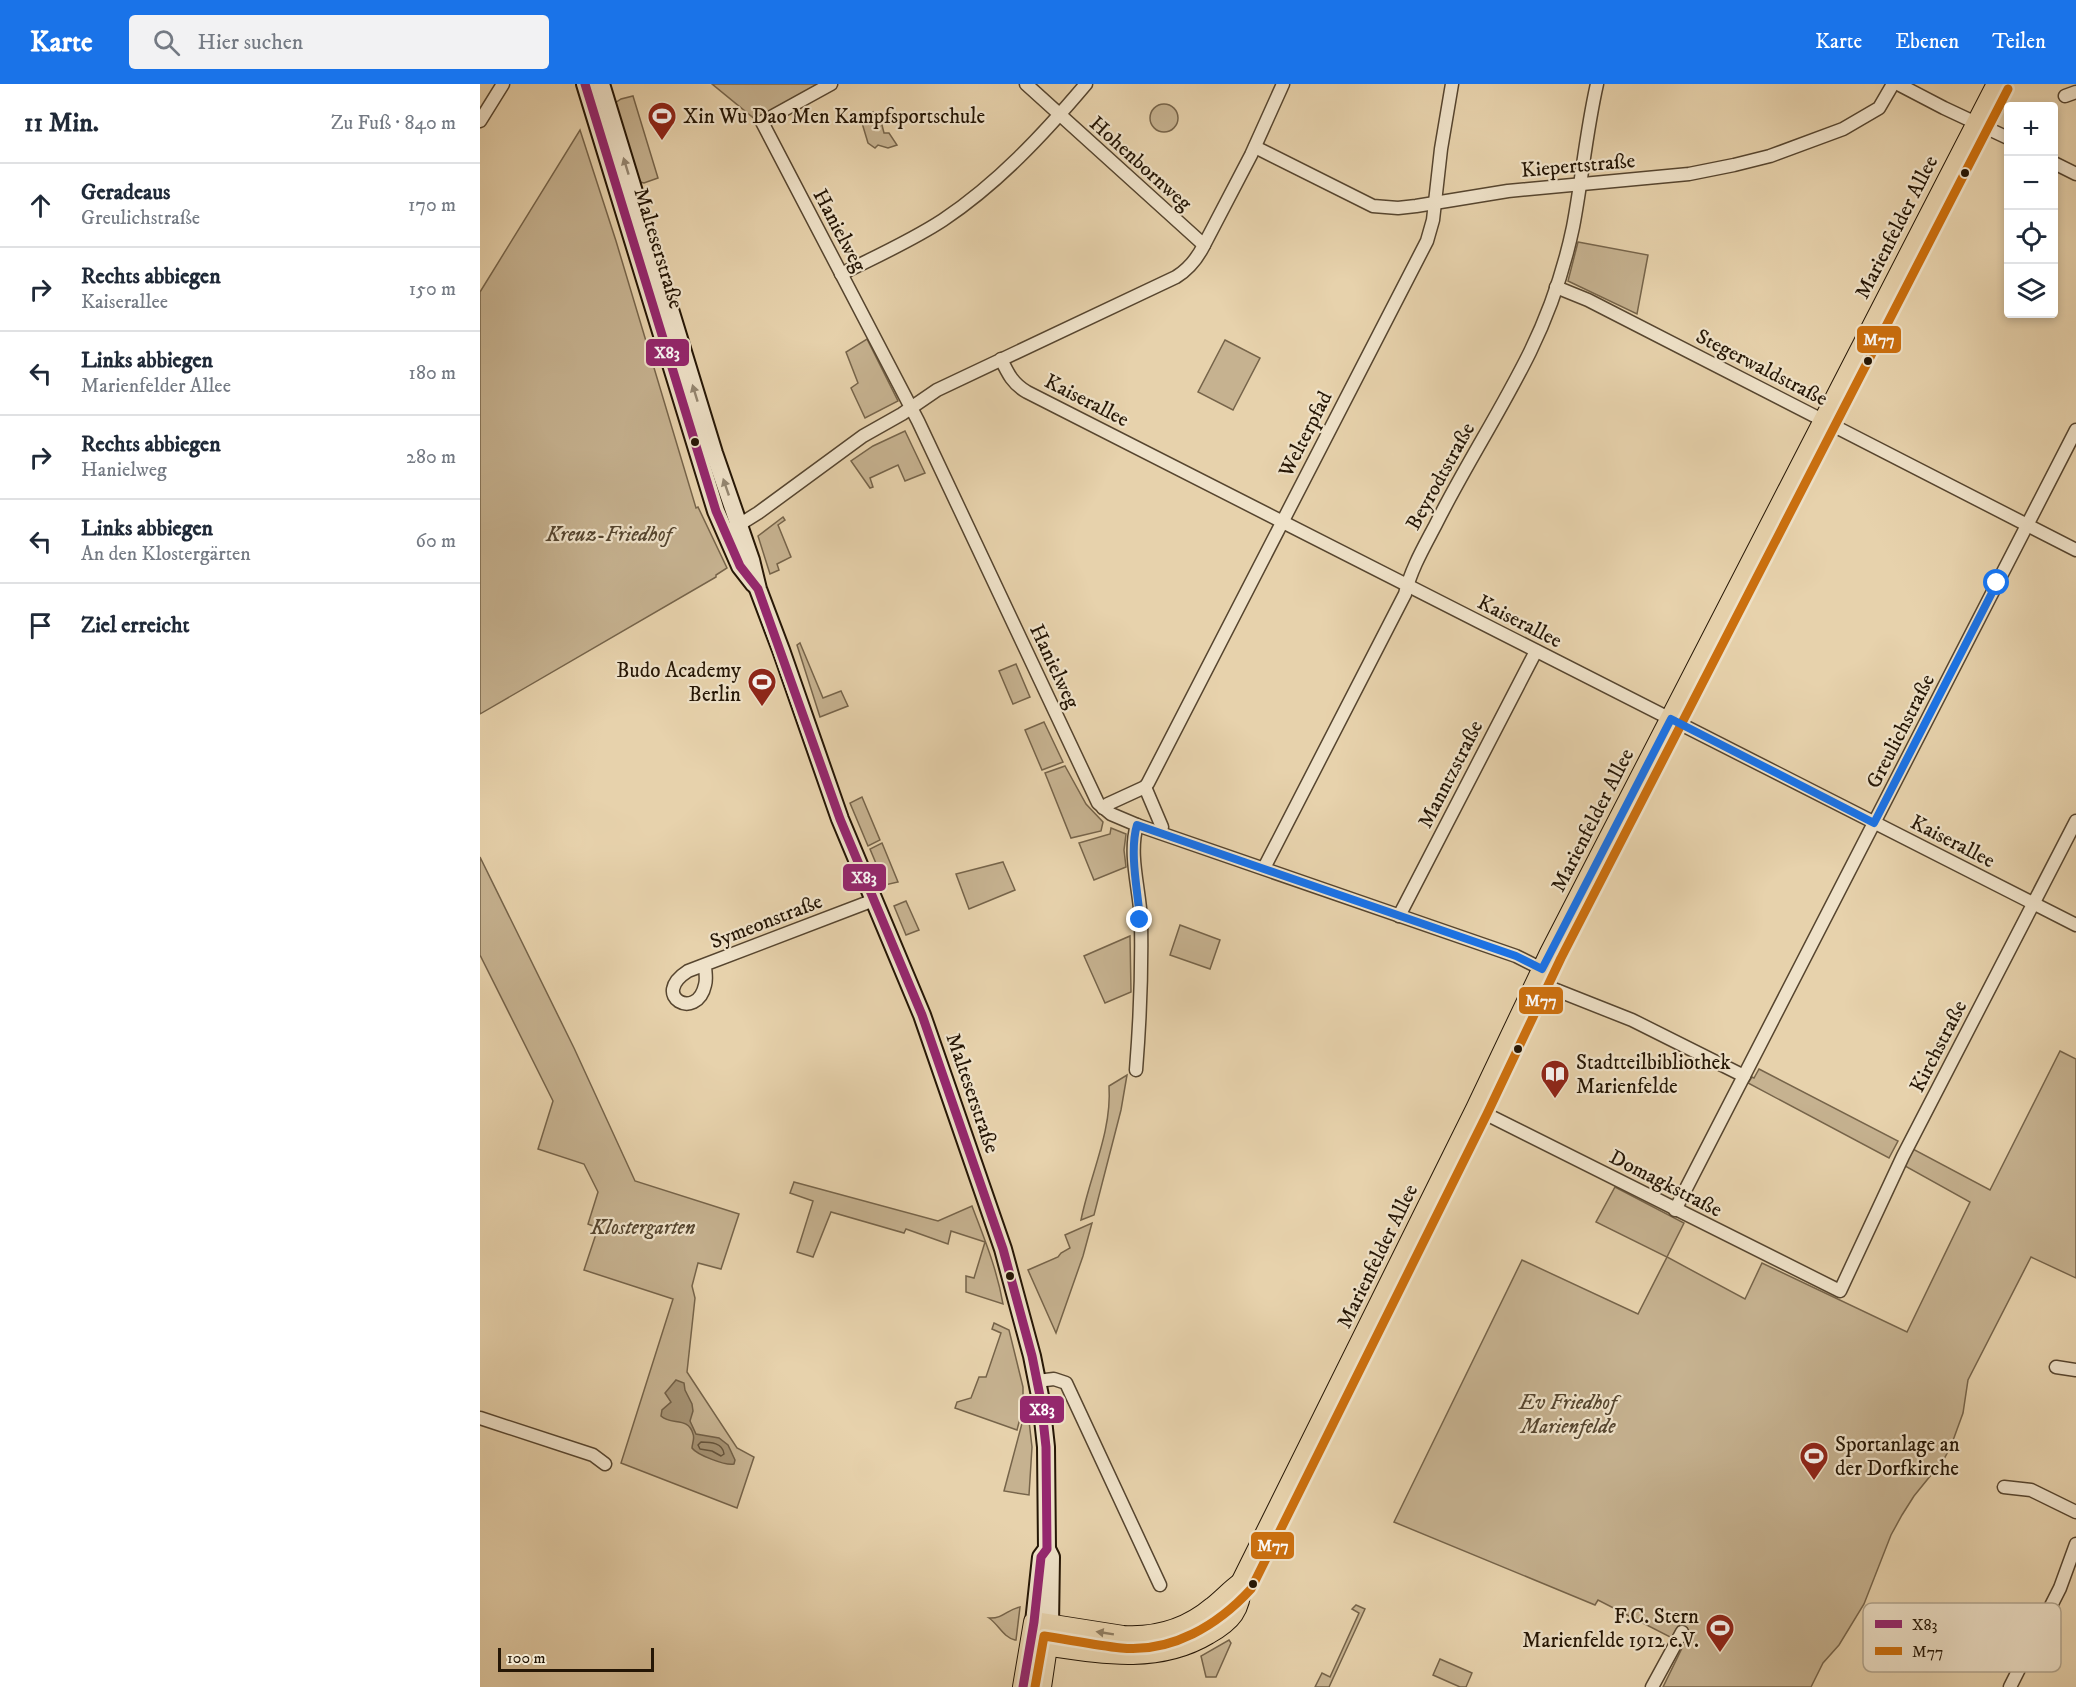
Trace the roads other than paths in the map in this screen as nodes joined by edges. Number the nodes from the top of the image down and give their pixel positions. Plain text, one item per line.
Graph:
1 (503, 84) edge
2 (585, 84) edge
3 (601, 84) edge
4 (831, 84) edge
5 (1026, 84) edge
6 (1086, 84) edge
7 (1283, 84) edge
8 (1452, 84) edge
9 (1597, 84) edge
10 (1893, 84) edge
11 (1898, 84) edge
12 (1997, 84) edge
13 (1060, 115) junction
14 (480, 121) edge
15 (1977, 124) junction
16 (2004, 136) edge
17 (1255, 147) junction
18 (2058, 165) edge
19 (2076, 174) edge
20 (1580, 184) junction
21 (1435, 202) junction
22 (637, 228) junction
23 (1204, 246) junction
24 (841, 274) junction
25 (1556, 287) junction
26 (1001, 359) junction
27 (910, 408) junction
28 (1824, 421) junction
29 (2076, 430) edge
30 (1282, 522) junction
31 (2027, 525) junction
32 (732, 529) junction
33 (2076, 550) edge
34 (1407, 585) junction
35 (1536, 651) junction
36 (1671, 719) junction
37 (1145, 787) junction
38 (1103, 808) junction
39 (2076, 821) edge
40 (1874, 823) junction
41 (1137, 825) junction
42 (1160, 832) junction
43 (1264, 868) junction
44 (874, 900) junction
45 (2034, 904) junction
46 (1399, 916) junction
47 (2076, 925) edge
48 (705, 965) dead end
49 (1539, 976) junction
50 (1136, 1070) dead end
51 (1744, 1076) junction
52 (1476, 1109) junction
53 (1676, 1210) junction
54 (1840, 1291) joint
55 (2056, 1367) dead end
56 (2076, 1370) edge
57 (1037, 1381) junction
58 (480, 1418) edge
59 (605, 1464) dead end
60 (2004, 1487) dead end
61 (2076, 1512) edge
62 (2076, 1544) edge
63 (1241, 1583) junction
64 (1160, 1585) dead end
65 (2052, 1603) edge
66 (1042, 1623) junction
67 (1682, 1632) dead end
68 (1039, 1644) junction
69 (2017, 1672) edge
70 (1023, 1687) edge
71 (1041, 1687) edge
72 (1652, 1687) edge
73 (2010, 1687) edge

1 - 14 street
2 - 22 main road, Malteserstraße
22 -> 3 main road, Malteserstraße
4 - 24 street, Hanielweg
5 - 13 street, Hohenbornweg
6 - 13 street
7 - 17 street
8 - 21 street, Welterpfad
9 - 20 street, Beyrodtstraße
10 - 20 street, Kiepertstraße
11 - 15 street
12 - 15 main road, Marienfelder Allee
13 - 23 street, Hohenbornweg
13 - 24 street
15 - 16 street
15 - 28 main road, Marienfelder Allee
17 - 21 street, Kiepertstraße
17 - 23 street
18 - 19 street
20 - 21 street, Kiepertstraße
20 - 25 street, Beyrodtstraße
21 - 30 street, Welterpfad
22 - 32 main road, Malteserstraße
23 - 26 street
24 - 27 street, Hanielweg
25 - 28 street, Stegerwaldstraße
25 - 34 street, Beyrodtstraße
26 - 27 street
26 - 30 street, Kaiserallee
27 - 32 street
27 - 38 street, Hanielweg
28 - 31 street, Stegerwaldstraße
28 - 36 main road, Marienfelder Allee
29 - 31 street, Greulichstraße
30 - 34 street, Kaiserallee
30 - 37 street, Welterpfad
31 - 33 street, Stegerwaldstraße
31 - 40 street, Greulichstraße
32 - 44 main road, Malteserstraße
34 - 35 street, Kaiserallee
34 - 43 street, Beyrodtstraße
35 - 36 street, Kaiserallee
35 - 46 street, Manntzstraße
36 - 40 street, Kaiserallee
36 - 49 main road, Marienfelder Allee
37 - 38 street
37 - 42 street
38 - 41 street
39 - 45 street, Kirchstraße
40 - 45 street, Kaiserallee
40 - 51 street, Greulichstraße
41 - 42 street
41 - 50 street
42 - 43 street
43 - 46 street
44 - 48 street, Symeonstraße
44 - 57 main road, Malteserstraße
45 - 47 street, Kaiserallee
45 - 54 street, Kirchstraße
46 - 49 street
49 - 51 street
49 - 52 main road, Marienfelder Allee
51 - 53 street, Greulichstraße
52 - 53 street, Domagkstraße
52 - 63 main road, Marienfelder Allee
53 - 54 street, Domagkstraße
55 - 56 street
57 - 64 street
57 - 66 main road, Malteserstraße
58 - 59 street
60 - 61 street
62 - 65 street
63 -> 66 main road, Marienfelder Allee
63 - 68 main road, Marienfelder Allee
66 - 68 main road
67 - 72 street
68 - 70 main road
68 - 71 main road
69 - 73 street

